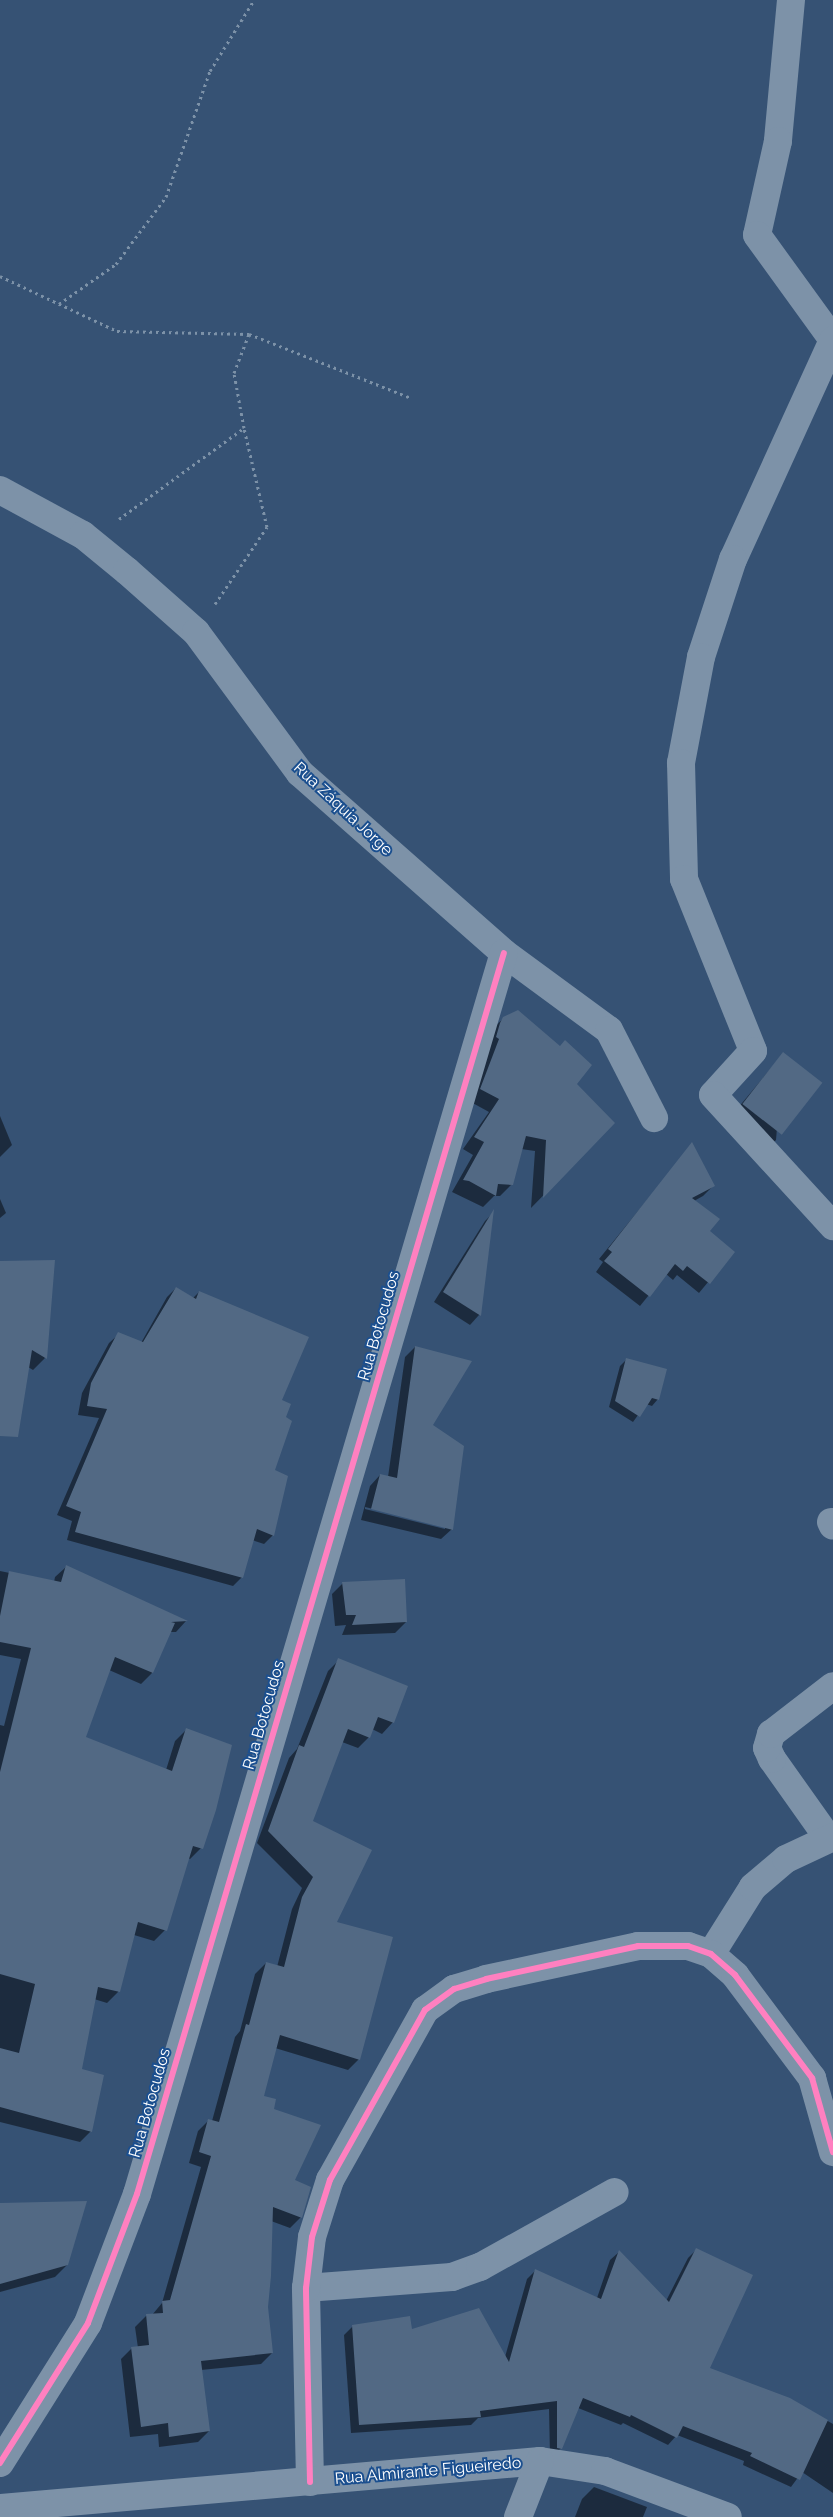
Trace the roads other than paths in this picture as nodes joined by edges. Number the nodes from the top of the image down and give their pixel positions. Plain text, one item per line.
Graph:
1 (792, 0) edge
2 (833, 340) edge
3 (0, 490) edge
4 (504, 953) junction
5 (654, 1118) dead end
6 (833, 1226) edge
7 (833, 1686) edge
8 (831, 1838) edge
9 (711, 1954) junction
10 (822, 2077) edge
11 (833, 2152) edge
12 (615, 2192) dead end
13 (306, 2288) junction
14 (540, 2461) junction
15 (0, 2463) edge
16 (310, 2482) junction
17 (0, 2508) edge
18 (518, 2517) edge
19 (728, 2517) edge

1 - 2 street
2 - 6 street
3 - 4 street, Rua Záquia Jorge
4 - 5 street, Rua Záquia Jorge
4 - 15 street, Rua Botocudos
7 - 8 street
8 - 9 street
9 - 10 street
9 - 13 street
10 - 11 street
12 - 13 street
13 - 16 street
14 - 16 street, Rua Almirante Figueiredo
14 - 18 street
14 - 19 street, Rua Almirante Figueiredo
16 - 17 street, Rua Almirante Figueiredo

